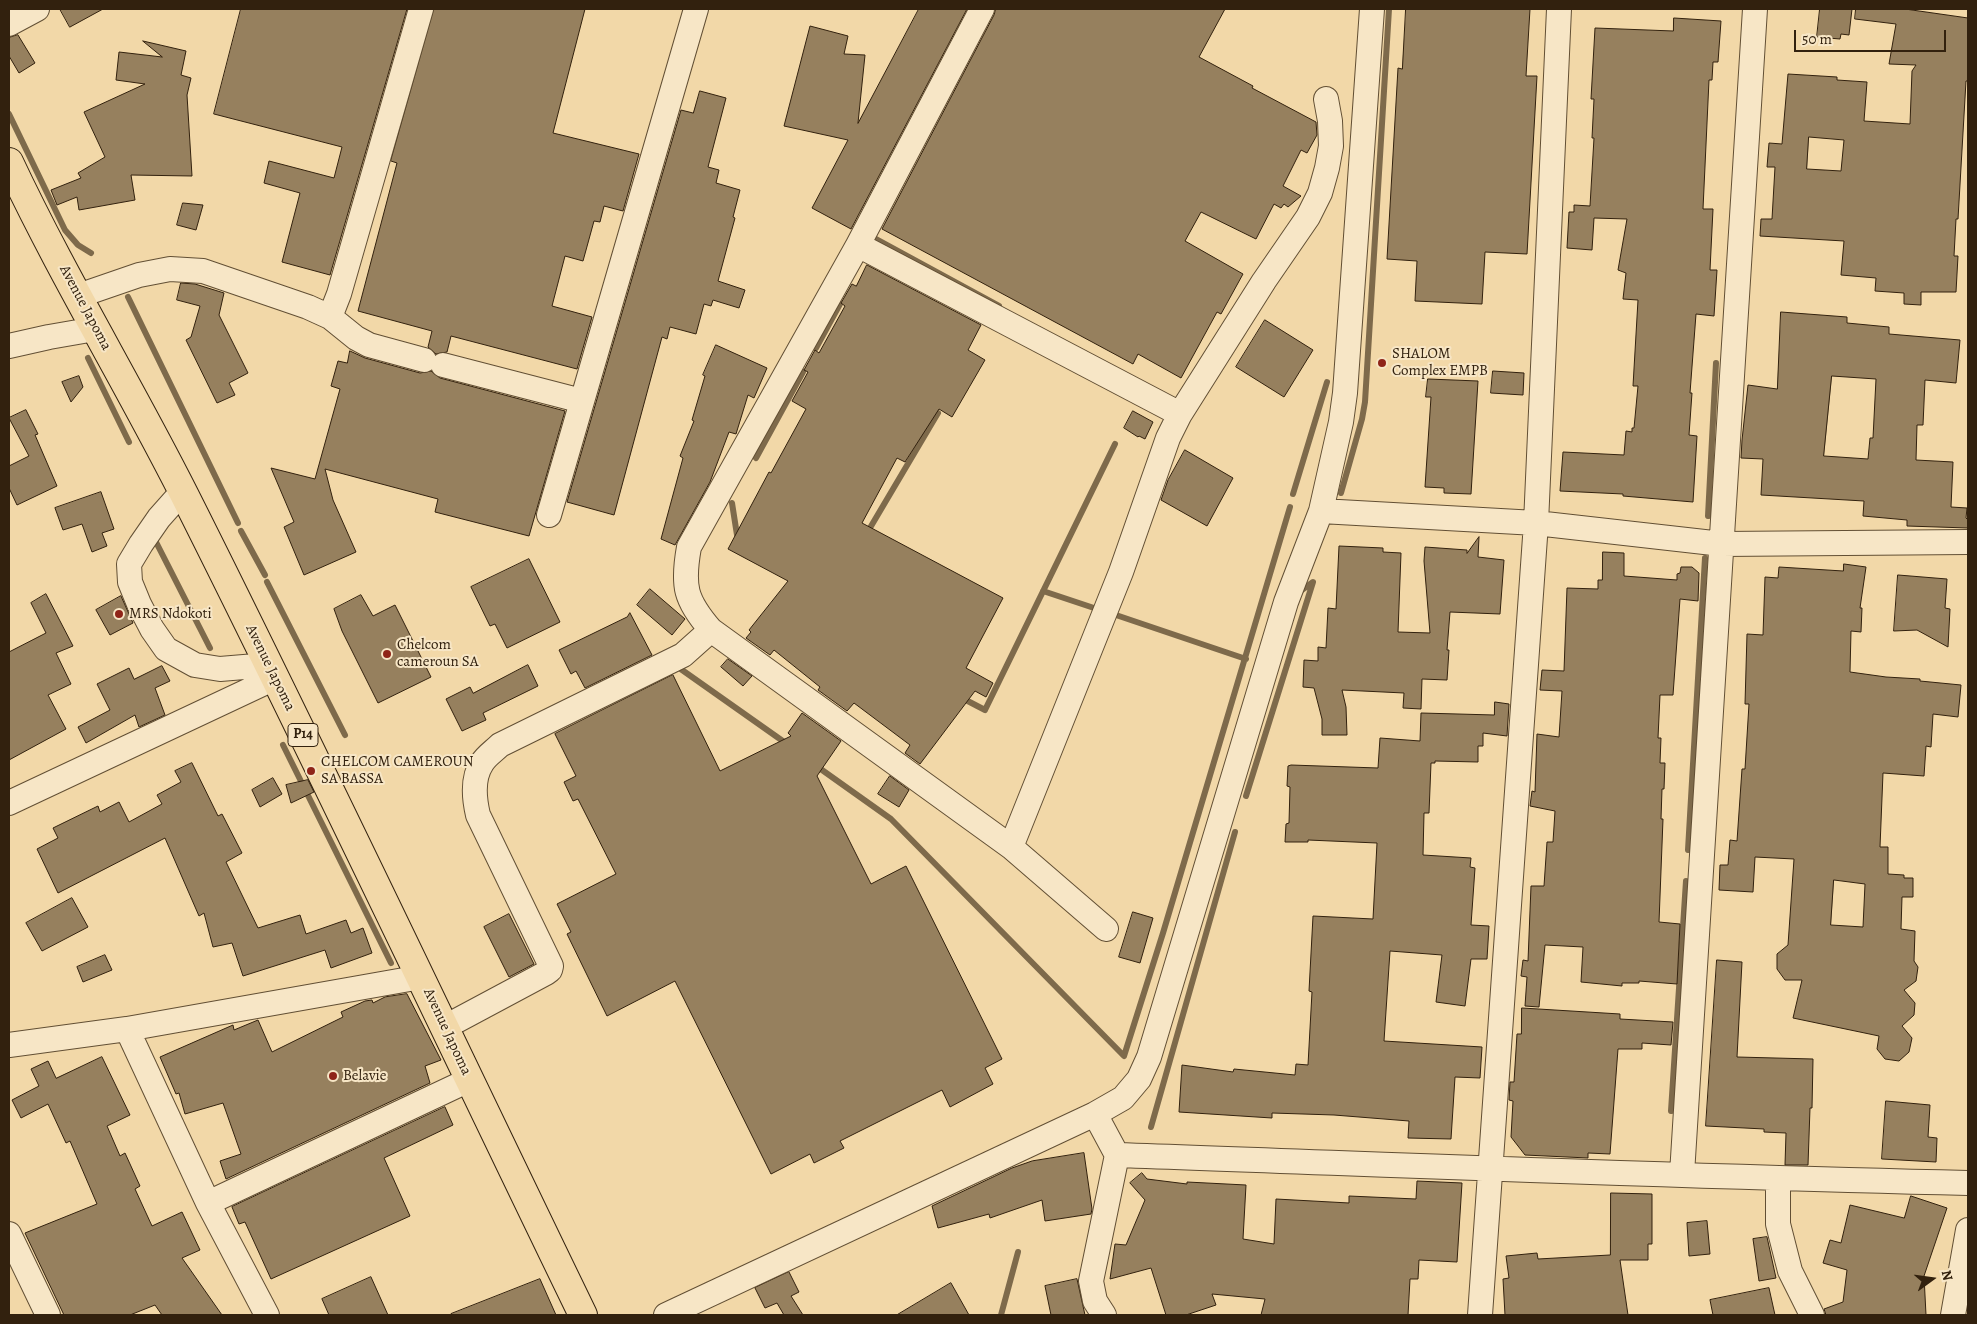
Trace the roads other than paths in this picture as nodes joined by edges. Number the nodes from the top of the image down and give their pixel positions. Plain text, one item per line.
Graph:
1 (37, 9) edge
2 (421, 9) edge
3 (696, 9) edge
4 (982, 9) edge
5 (1372, 9) edge
6 (1559, 9) edge
7 (1755, 9) edge
8 (9, 24) edge
9 (1326, 99) dead end
10 (9, 162) edge
11 (858, 245) junction
12 (78, 296) junction
13 (330, 317) junction
14 (95, 329) junction
15 (9, 346) edge
16 (582, 401) junction
17 (1180, 414) junction
18 (183, 491) junction
19 (1321, 512) junction
20 (549, 515) dead end
21 (1536, 523) junction
22 (1968, 542) edge
23 (1722, 544) junction
24 (711, 630) junction
25 (272, 672) junction
26 (9, 803) edge
27 (1012, 847) junction
28 (1106, 929) dead end
29 (421, 977) junction
30 (445, 1026) junction
31 (127, 1029) junction
32 (9, 1045) edge
33 (469, 1080) junction
34 (1095, 1114) junction
35 (1117, 1155) junction
36 (1489, 1168) junction
37 (1682, 1174) junction
38 (1778, 1179) junction
39 (1968, 1183) edge
40 (208, 1203) junction
41 (1968, 1230) edge
42 (9, 1234) edge
43 (48, 1315) edge
44 (267, 1315) edge
45 (583, 1315) edge
46 (666, 1315) edge
47 (1104, 1315) edge
48 (1480, 1315) edge
49 (1812, 1315) edge
50 (1953, 1315) edge

1 - 8 street
2 - 13 street
3 - 16 street
4 - 11 street
5 - 19 street
6 - 21 street
7 - 23 street
9 - 17 street
10 - 12 main road, Avenue Japoma / P14
11 - 17 street
11 - 24 street
12 - 13 street
12 - 14 main road, Avenue Japoma / P14
13 - 16 street
14 - 15 street
14 - 18 main road, Avenue Japoma / P14
16 - 20 street
17 - 27 street
18 - 25 main road, Avenue Japoma / P14
18 - 25 street
19 - 21 street
19 - 34 street
21 - 23 street
21 - 36 street
22 - 23 street
23 - 37 street
24 - 27 street
24 - 30 street
25 - 26 street
25 - 29 main road, Avenue Japoma / P14
27 - 28 street
29 - 30 main road, Avenue Japoma / P14
29 - 31 street
30 - 33 main road, Avenue Japoma / P14
31 - 32 street
31 - 40 street
33 - 40 street
33 - 45 main road, Avenue Japoma / P14
34 - 35 street
34 - 46 street
35 - 36 street
35 - 47 street
36 - 37 street
36 - 48 street
37 - 38 street
38 - 39 street
38 - 49 street
40 - 44 street
41 - 50 street
42 - 43 street

